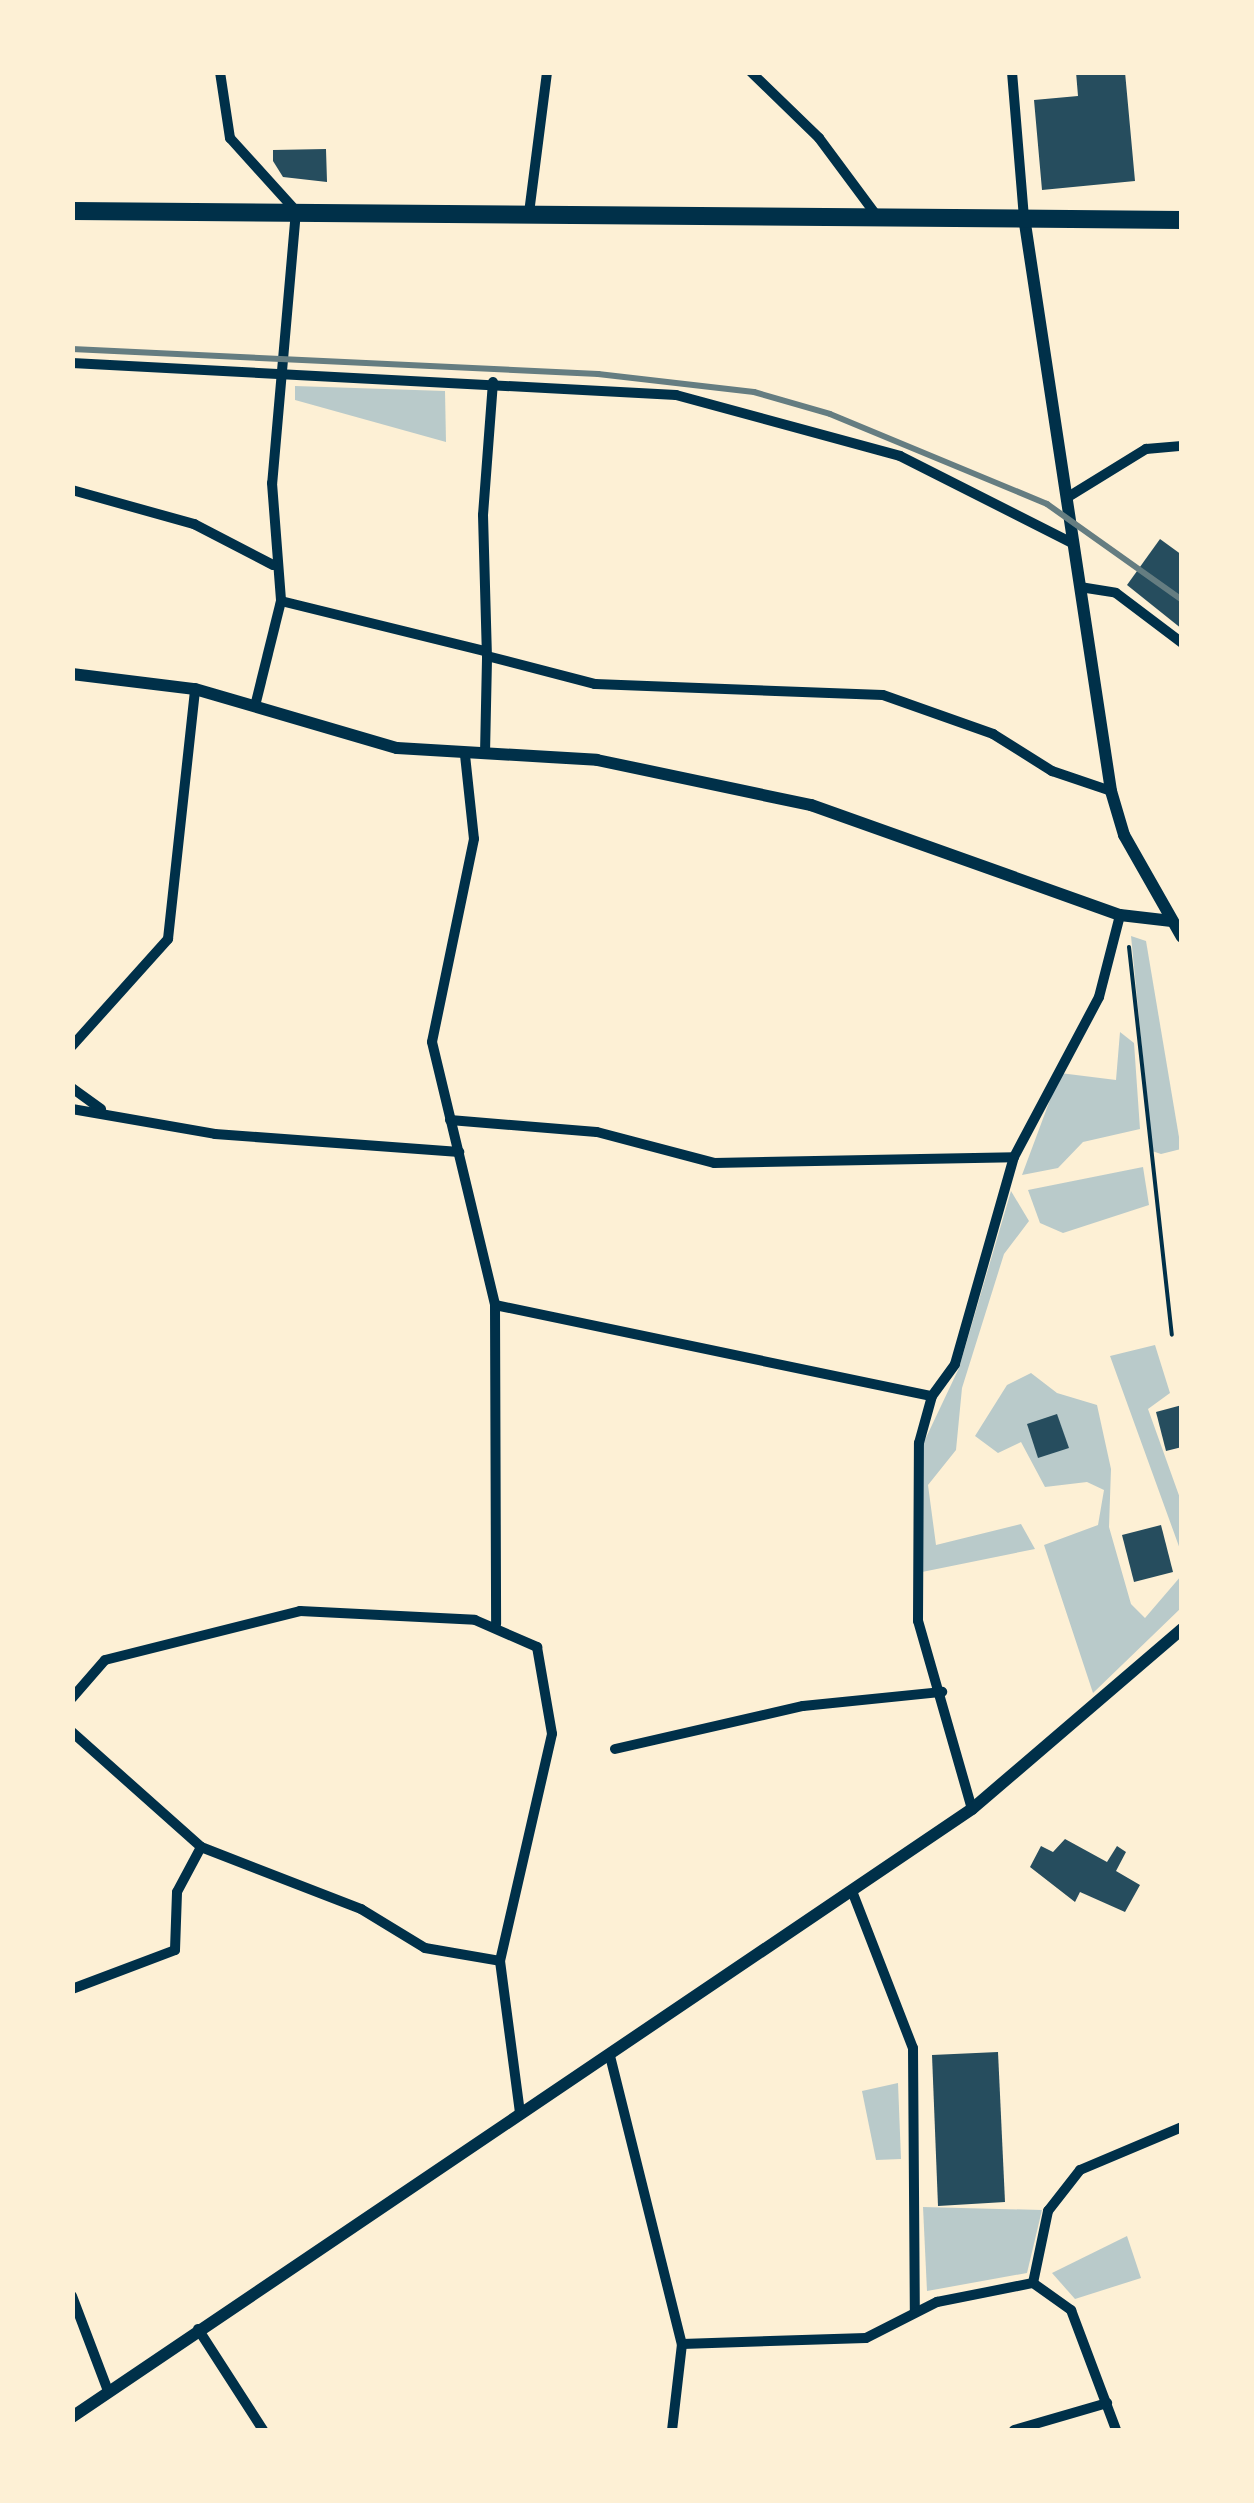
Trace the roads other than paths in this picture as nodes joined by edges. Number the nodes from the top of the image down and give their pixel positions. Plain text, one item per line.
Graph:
1 (220, 72) edge
2 (547, 72) edge
3 (751, 72) edge
4 (1012, 72) edge
5 (72, 211) edge
6 (296, 211) junction
7 (529, 212) junction
8 (878, 216) junction
9 (1024, 217) junction
10 (1182, 220) edge
11 (72, 363) edge
12 (283, 372) junction
13 (493, 382) junction
14 (1182, 446) edge
15 (72, 490) edge
16 (1068, 497) junction
17 (1074, 544) junction
18 (273, 565) junction
19 (1080, 588) junction
20 (281, 600) junction
21 (1182, 642) edge
22 (486, 653) junction
23 (72, 674) edge
24 (195, 689) junction
25 (255, 706) junction
26 (485, 754) junction
27 (465, 755) junction
28 (1111, 791) junction
29 (1120, 915) junction
30 (1177, 917) edge
31 (1182, 937) edge
32 (72, 1046) edge
33 (72, 1088) edge
34 (72, 1109) edge
35 (102, 1109) junction
36 (450, 1120) junction
37 (459, 1152) junction
38 (1014, 1157) junction
39 (495, 1305) junction
40 (932, 1396) junction
41 (496, 1624) junction
42 (1182, 1629) edge
43 (942, 1692) junction
44 (72, 1698) edge
45 (72, 1732) edge
46 (615, 1749) dead end
47 (972, 1809) junction
48 (201, 1848) junction
49 (852, 1891) junction
50 (500, 1961) junction
51 (72, 1990) edge
52 (610, 2056) junction
53 (520, 2113) junction
54 (1182, 2126) edge
55 (1034, 2284) junction
56 (72, 2296) edge
57 (915, 2310) junction
58 (198, 2329) junction
59 (682, 2344) junction
60 (108, 2392) junction
61 (1107, 2404) junction
62 (72, 2417) edge
63 (263, 2430) edge
64 (672, 2430) edge
65 (1014, 2430) edge
66 (1116, 2430) edge

1 - 6 street
2 - 7 street
3 - 8 street
4 - 9 street
5 - 6 highway
6 - 7 highway
6 - 12 street
7 - 8 highway
8 - 9 highway
9 - 10 highway
9 - 16 street
11 - 12 street
12 - 13 street
12 - 18 street
13 - 17 street
13 - 22 street
14 - 16 street
15 - 18 street
16 - 17 street
17 - 19 street
18 - 20 street
19 - 21 street
19 - 28 street
20 - 22 street
20 - 25 street
22 - 26 street
22 - 28 street
23 - 24 street
24 - 25 street
24 - 32 street
25 - 27 street
26 - 27 street
26 - 29 street
27 - 36 street
28 - 30 street
29 - 30 street
29 - 38 street
30 - 31 street
33 - 35 street
34 - 35 street
35 - 37 street
36 - 37 street
36 - 38 street
37 - 39 street
38 - 40 street
39 - 40 street
39 - 41 street
40 - 43 street
41 - 44 street
41 - 50 street
42 - 47 street
43 - 46 street
43 - 47 street
45 - 48 street
47 - 49 street
48 - 50 street
48 - 51 street
49 - 52 street
49 - 57 street
50 - 53 street
52 - 53 street
52 - 59 street
53 - 58 street
54 - 55 street
55 - 57 street
55 - 61 street
56 - 60 street
57 - 59 street
58 - 60 street
58 - 63 street
59 - 64 street
60 - 62 street
61 - 65 street
61 - 66 street

